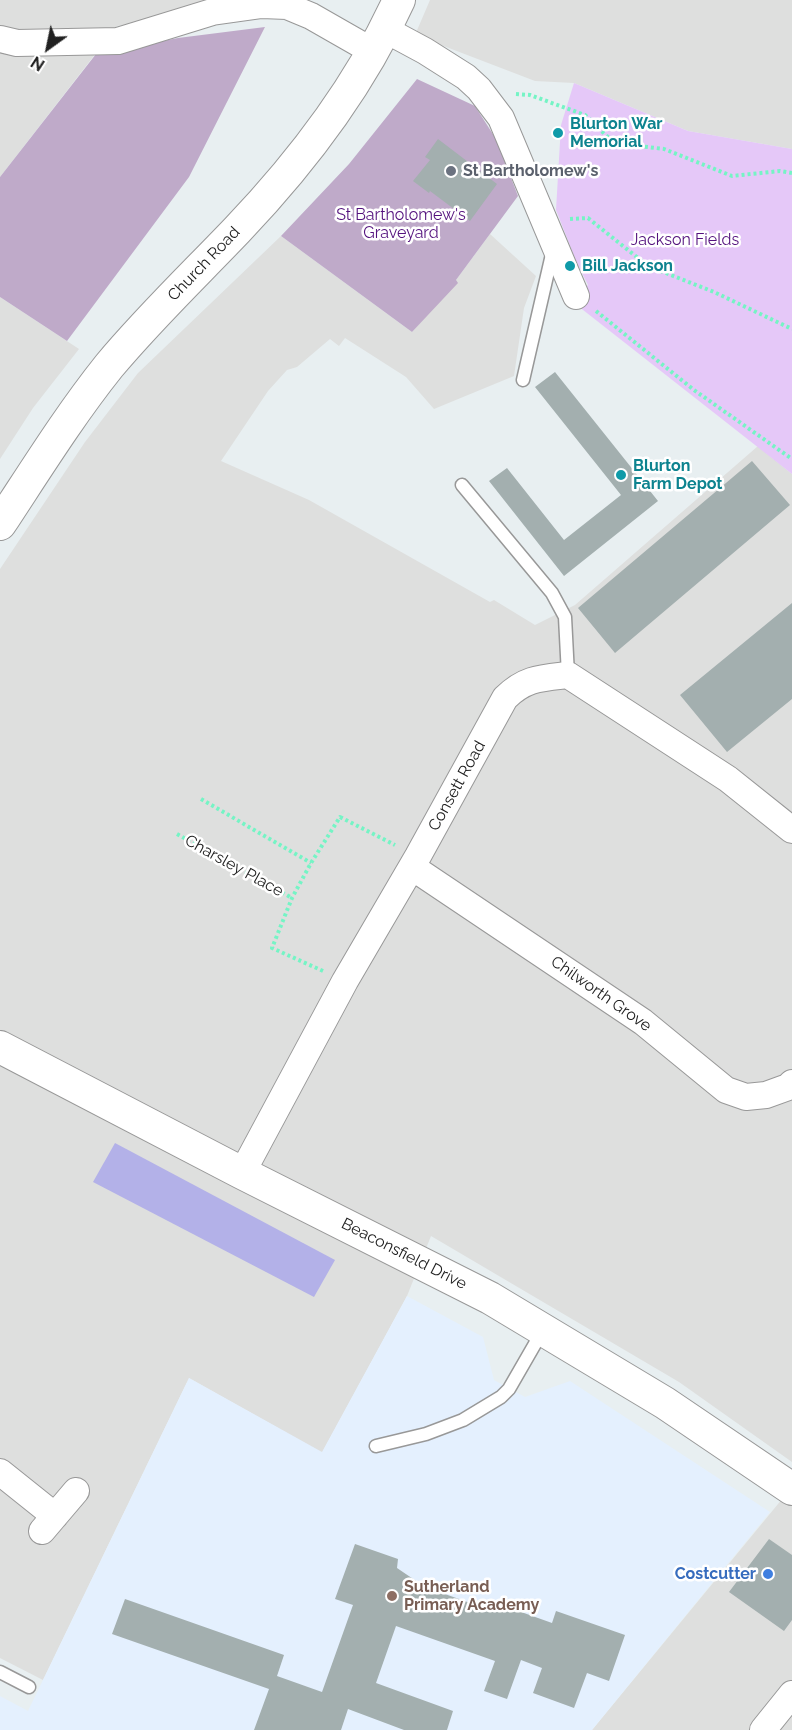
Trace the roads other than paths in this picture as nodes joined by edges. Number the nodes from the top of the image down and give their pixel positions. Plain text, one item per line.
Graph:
1 (399, 0) edge
2 (0, 39) edge
3 (380, 41) junction
4 (555, 244) junction
5 (576, 296) road end
6 (523, 380) dead end
7 (462, 485) dead end
8 (0, 524) edge
9 (568, 675) junction
10 (792, 830) edge
11 (415, 862) junction
12 (0, 1047) edge
13 (792, 1083) edge
14 (242, 1173) junction
15 (543, 1330) junction
16 (376, 1446) dead end
17 (0, 1472) edge
18 (792, 1489) edge
19 (76, 1491) dead end
20 (0, 1672) edge
21 (29, 1687) dead end
22 (792, 1694) edge
23 (763, 1730) edge

1 - 3 street, Church Road
2 - 3 street
3 - 4 street
3 - 8 street, Church Road
4 - 5 street
4 - 6 lane
7 - 9 lane
9 - 10 street
9 - 11 street, Consett Road
11 - 13 street, Chilworth Grove
11 - 14 street, Consett Road
12 - 14 street, Beaconsfield Drive
14 - 15 street, Beaconsfield Drive
15 - 16 lane
15 - 18 street, Beaconsfield Drive
17 - 19 street
20 - 21 lane
22 - 23 street

